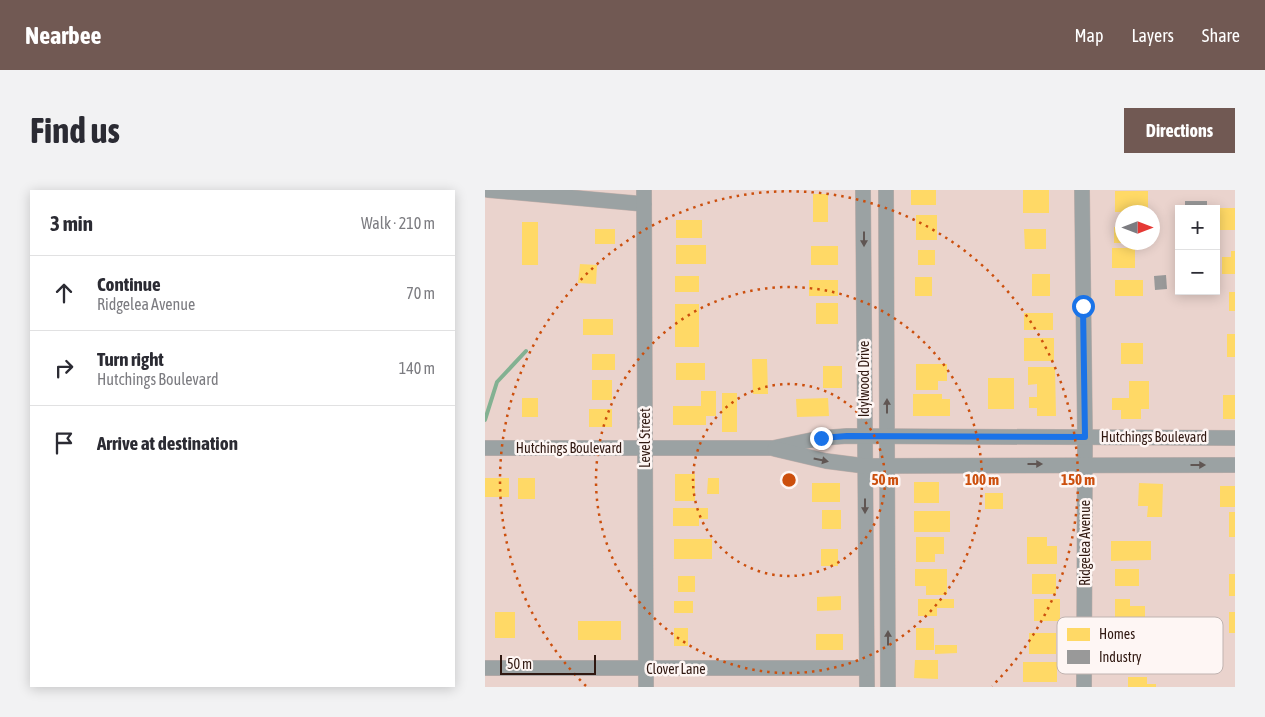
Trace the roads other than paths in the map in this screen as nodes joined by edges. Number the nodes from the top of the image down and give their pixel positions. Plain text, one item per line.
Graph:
1 (488, 190) edge
2 (863, 190) edge
3 (886, 190) edge
4 (1082, 190) edge
5 (644, 197) edge
6 (865, 436) junction
7 (887, 436) junction
8 (1085, 437) junction
9 (1235, 438) edge
10 (485, 448) edge
11 (645, 448) junction
12 (773, 448) junction
13 (1085, 464) junction
14 (887, 465) junction
15 (1235, 465) edge
16 (865, 466) junction
17 (1085, 617) edge
18 (485, 668) edge
19 (867, 668) junction
20 (646, 669) junction
21 (1085, 674) edge
22 (646, 687) edge
23 (867, 687) edge
24 (889, 687) edge
25 (1085, 687) edge

1 - 5 street
2 -> 6 street, Idylwood Drive
7 -> 3 street, Idylwood Drive
4 - 8 street, Ridgelea Avenue
5 - 11 street, Level Street
6 - 7 street, Hutchings Boulevard
6 - 12 street, Hutchings Boulevard
6 - 16 street, Idylwood Drive
7 - 8 street, Hutchings Boulevard
7 - 14 street, Idylwood Drive
8 - 9 street, Hutchings Boulevard
8 - 13 street, Ridgelea Avenue
10 - 11 street, Hutchings Boulevard
11 - 12 street, Hutchings Boulevard
11 - 20 street, Level Street
12 -> 16 street, Hutchings Boulevard
14 -> 13 street, Hutchings Boulevard
13 -> 15 street, Hutchings Boulevard
13 - 17 street, Ridgelea Avenue
14 - 16 street, Hutchings Boulevard
24 -> 14 street, Idylwood Drive
16 -> 19 street, Idylwood Drive
18 - 20 street, Clover Lane
19 - 20 street, Clover Lane
19 - 23 street, Idylwood Drive
20 - 22 street, Level Street
21 - 25 street, Ridgelea Avenue

